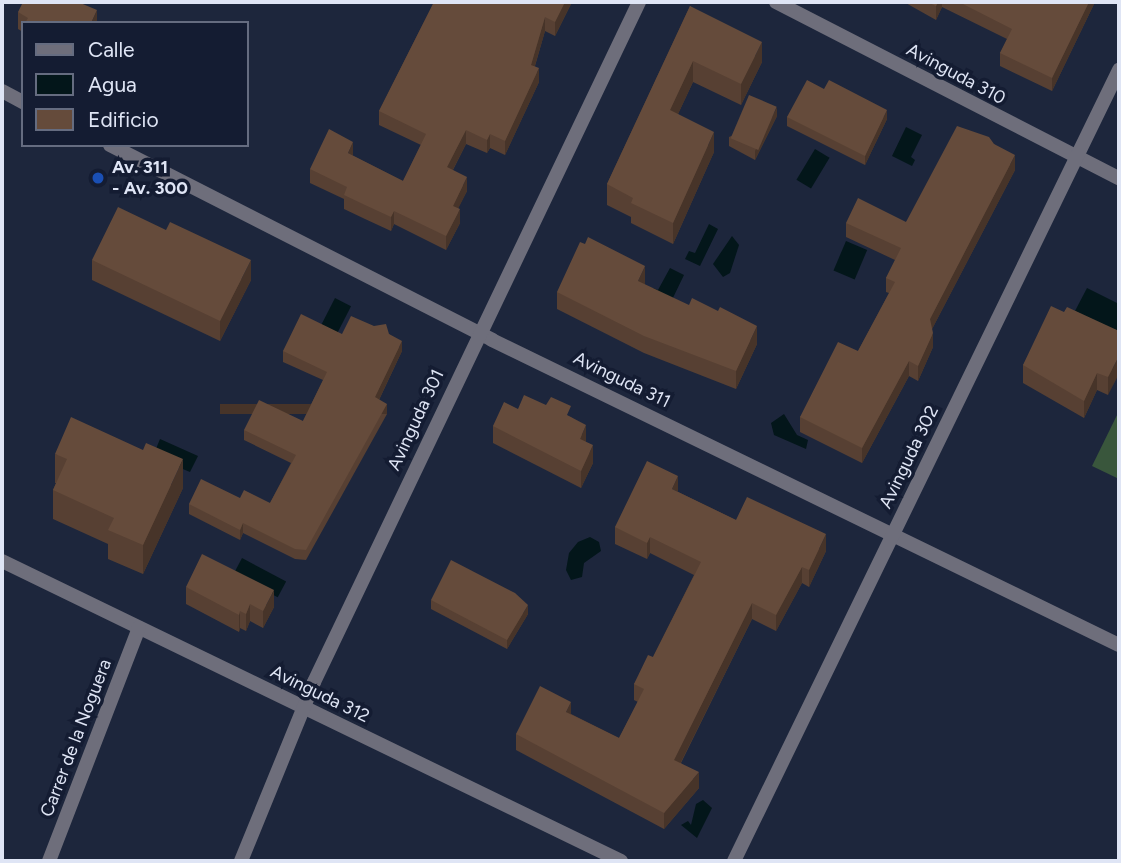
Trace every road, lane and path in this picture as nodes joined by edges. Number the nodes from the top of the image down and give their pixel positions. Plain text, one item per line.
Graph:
1 (639, 2) edge
2 (776, 2) edge
3 (1119, 70) edge
4 (2, 91) edge
5 (21, 101) edge
6 (114, 147) edge
7 (1074, 157) junction
8 (1119, 178) edge
9 (479, 332) junction
10 (893, 534) junction
11 (2, 561) edge
12 (139, 628) junction
13 (1119, 645) edge
14 (303, 707) junction
15 (49, 861) edge
16 (241, 861) edge
17 (621, 861) edge
18 (734, 861) edge

1 - 9 street, Avinguda 301
2 - 7 street, Avinguda 310
3 - 7 street, Avinguda 302
4 - 5 street
6 - 9 street, Avinguda 311
7 - 8 street, Avinguda 310
7 - 10 street, Avinguda 302
9 - 10 street, Avinguda 311
9 - 14 street, Avinguda 301
10 - 13 street, Avinguda 311
10 - 18 street, Avinguda 302
11 - 12 street, Avinguda 312
12 - 14 street, Avinguda 312
12 - 15 street, Carrer de la Noguera
14 - 16 street, Avinguda 301
14 - 17 street, Avinguda 312

